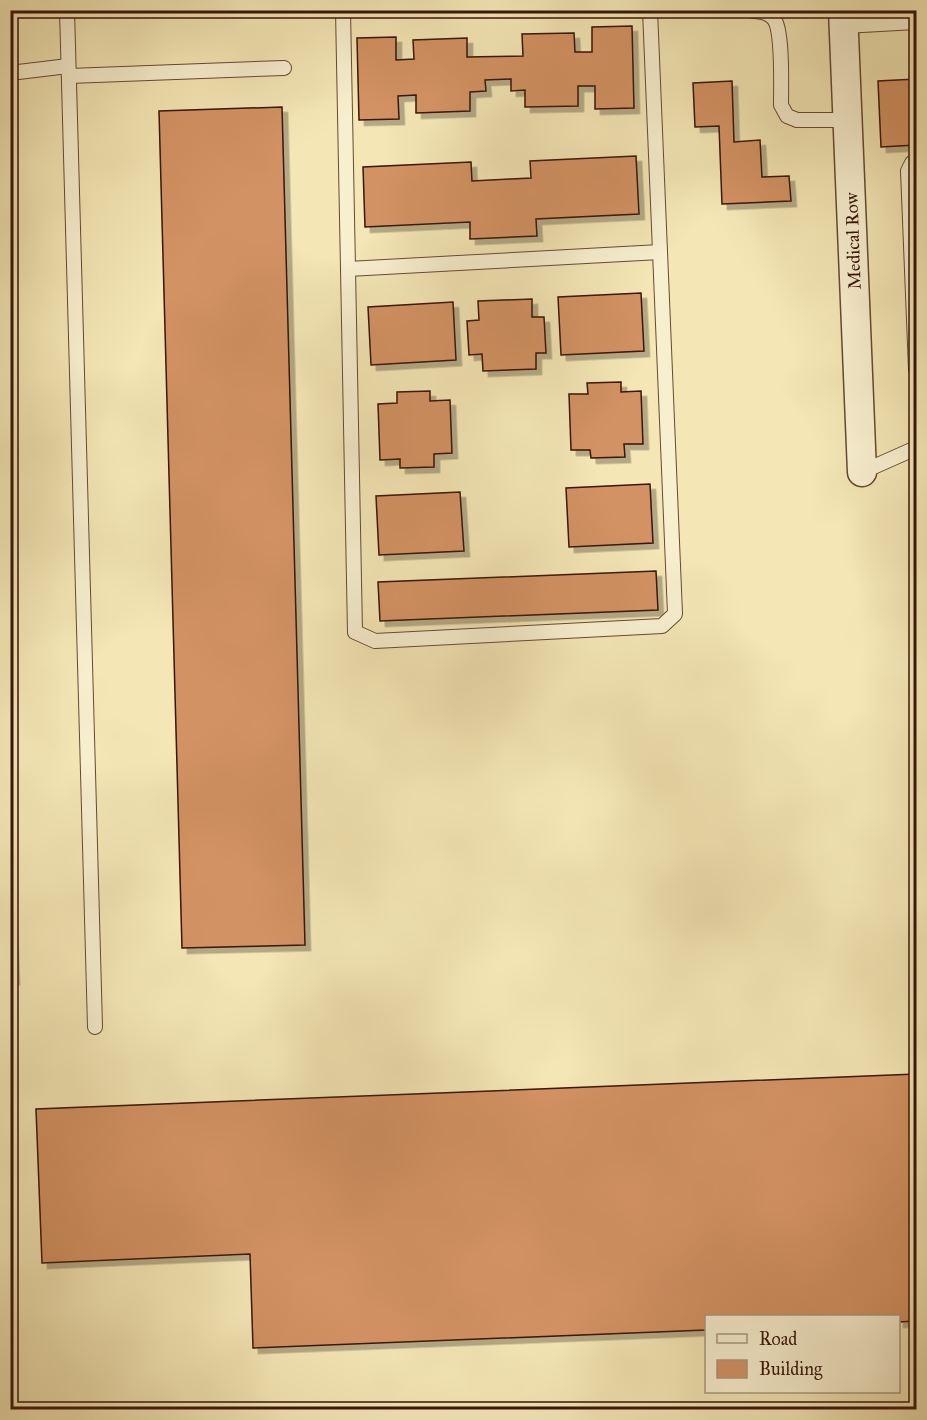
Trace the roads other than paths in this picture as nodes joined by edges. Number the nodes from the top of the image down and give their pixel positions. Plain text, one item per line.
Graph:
1 (67, 10) edge
2 (343, 10) edge
3 (650, 10) edge
4 (747, 10) edge
5 (843, 18) edge
6 (916, 22) edge
7 (284, 69) dead end
8 (68, 71) junction
9 (10, 73) edge
10 (848, 120) junction
11 (916, 160) edge
12 (914, 242) edge
13 (660, 252) junction
14 (348, 269) junction
15 (916, 369) edge
16 (916, 448) edge
17 (862, 472) joint
18 (95, 1027) dead end

1 - 8 lane
2 - 14 lane
3 - 13 lane
4 - 10 lane
5 - 6 lane
5 - 10 street, Medical Row
7 - 8 lane
8 - 9 lane
8 - 18 lane
10 - 17 street, Medical Row
11 - 12 lane
12 - 15 lane
13 - 14 lane
13 - 14 lane
16 - 17 lane

